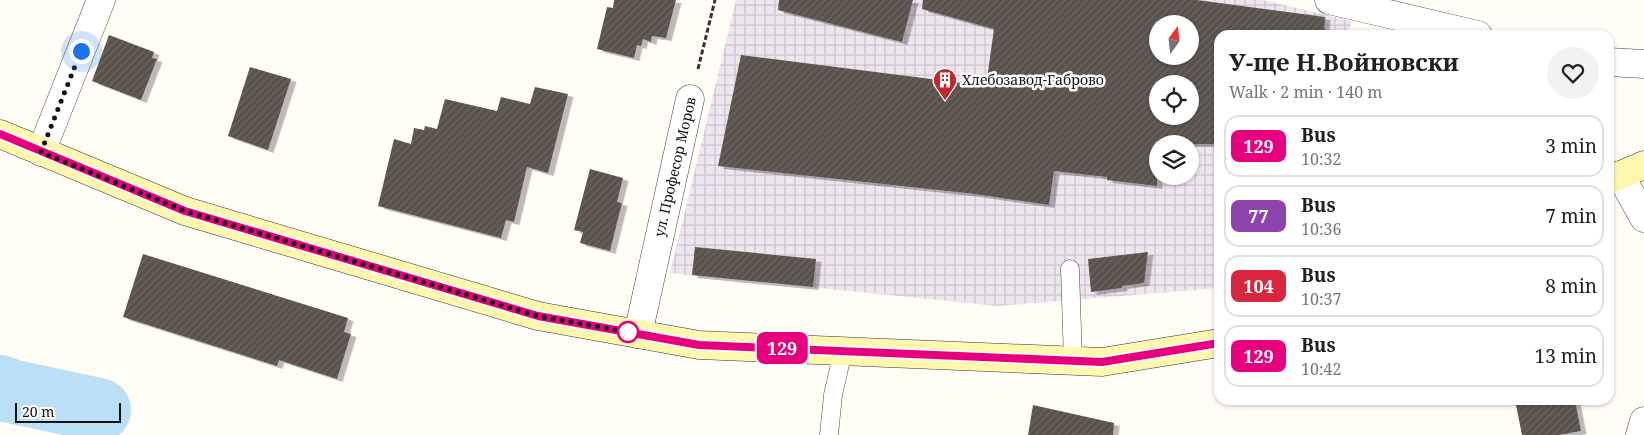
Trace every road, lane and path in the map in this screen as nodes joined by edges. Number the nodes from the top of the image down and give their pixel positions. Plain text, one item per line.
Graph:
1 (101, 0) edge
2 (715, 0) edge
3 (1329, 0) edge
4 (1457, 30) edge
5 (1614, 62) edge
6 (1644, 64) edge
7 (690, 99) joint
8 (0, 134) edge
9 (41, 152) junction
10 (1624, 174) edge
11 (1644, 218) edge
12 (1070, 269) dead end
13 (638, 334) junction
14 (1214, 344) edge
15 (843, 351) junction
16 (1073, 361) junction
17 (1644, 421) edge
18 (829, 435) edge
19 (1640, 435) edge

1 - 9 street
2 - 7 path, ул. Професор Моров
3 - 4 street
5 - 6 street
7 - 13 street, ул. Професор Моров
8 - 9 street
9 - 13 street
10 - 11 street
12 - 16 lane
13 - 15 street
14 - 16 street
15 - 16 street
15 - 18 lane
17 - 19 street

